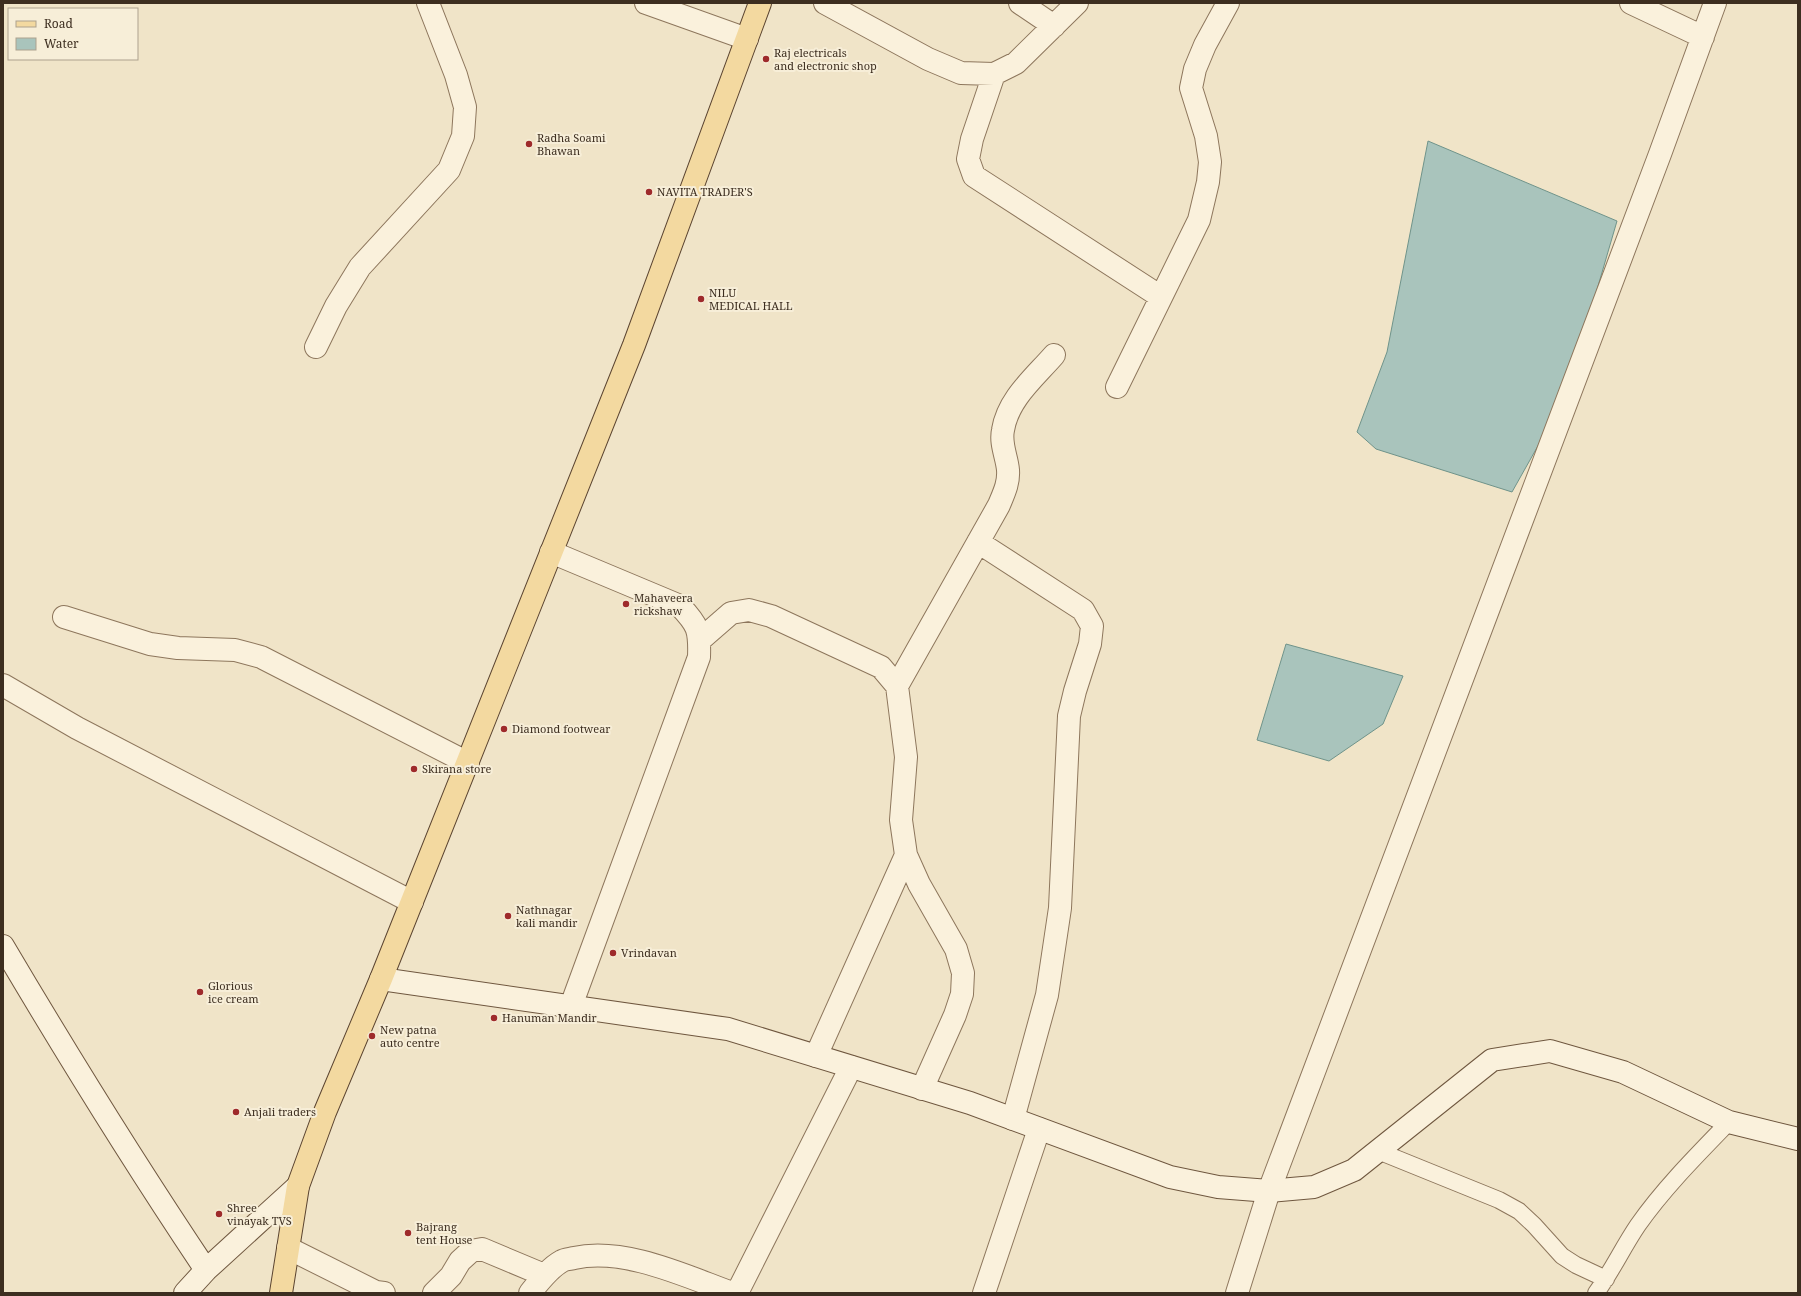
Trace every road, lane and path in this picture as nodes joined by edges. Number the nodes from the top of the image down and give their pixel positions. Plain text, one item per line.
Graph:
1 (428, 3) edge
2 (646, 3) edge
3 (760, 3) edge
4 (825, 3) edge
5 (1020, 3) edge
6 (1077, 3) edge
7 (1228, 3) edge
8 (1631, 3) edge
9 (1715, 3) edge
10 (1054, 26) junction
11 (1702, 37) junction
12 (747, 39) junction
13 (994, 74) junction
14 (1161, 297) junction
15 (316, 347) dead end
16 (1054, 355) dead end
17 (1117, 387) dead end
18 (978, 542) junction
19 (551, 552) junction
20 (64, 617) dead end
21 (700, 640) junction
22 (3, 685) edge
23 (897, 686) junction
24 (468, 763) junction
25 (906, 855) junction
26 (412, 902) junction
27 (3, 946) edge
28 (381, 979) junction
29 (571, 1006) junction
30 (816, 1056) junction
31 (851, 1067) junction
32 (922, 1089) junction
33 (1013, 1119) junction
34 (1729, 1122) junction
35 (1039, 1129) junction
36 (1798, 1139) edge
37 (1378, 1151) junction
38 (298, 1186) junction
39 (1269, 1191) junction
40 (288, 1248) junction
41 (206, 1270) junction
42 (544, 1275) junction
43 (1606, 1279) junction
44 (185, 1293) edge
45 (281, 1293) edge
46 (384, 1293) edge
47 (434, 1293) edge
48 (530, 1293) edge
49 (732, 1293) edge
50 (737, 1293) edge
51 (984, 1293) edge
52 (1237, 1293) edge
53 (1596, 1293) edge

1 - 15 street
2 - 12 street
3 - 12 main road
4 - 13 street
5 - 10 street
6 - 10 street
7 - 14 street
8 - 11 street
9 - 11 street
10 - 13 street
11 - 39 street
12 - 19 main road
13 - 14 street
14 - 17 street
16 - 18 street
18 - 23 street
18 - 33 street
19 - 21 street
19 - 24 main road
20 - 24 street
21 - 23 street
21 - 29 street
22 - 26 street
23 - 25 street
24 - 26 main road
25 - 30 street
25 - 32 street
26 - 28 main road
27 - 41 street
28 - 29 street
28 - 38 main road
29 - 30 street
30 - 31 street
31 - 32 street
31 - 50 street
32 - 33 street
33 - 35 street
34 - 36 street
34 - 37 street
34 - 43 lane
35 - 39 street
35 - 51 street
37 - 39 street
37 - 43 lane
38 - 40 main road
38 - 41 street
39 - 52 street
40 - 45 main road
40 - 46 street
41 - 44 street
42 - 47 street
42 - 48 street
42 - 49 street
43 - 53 lane

